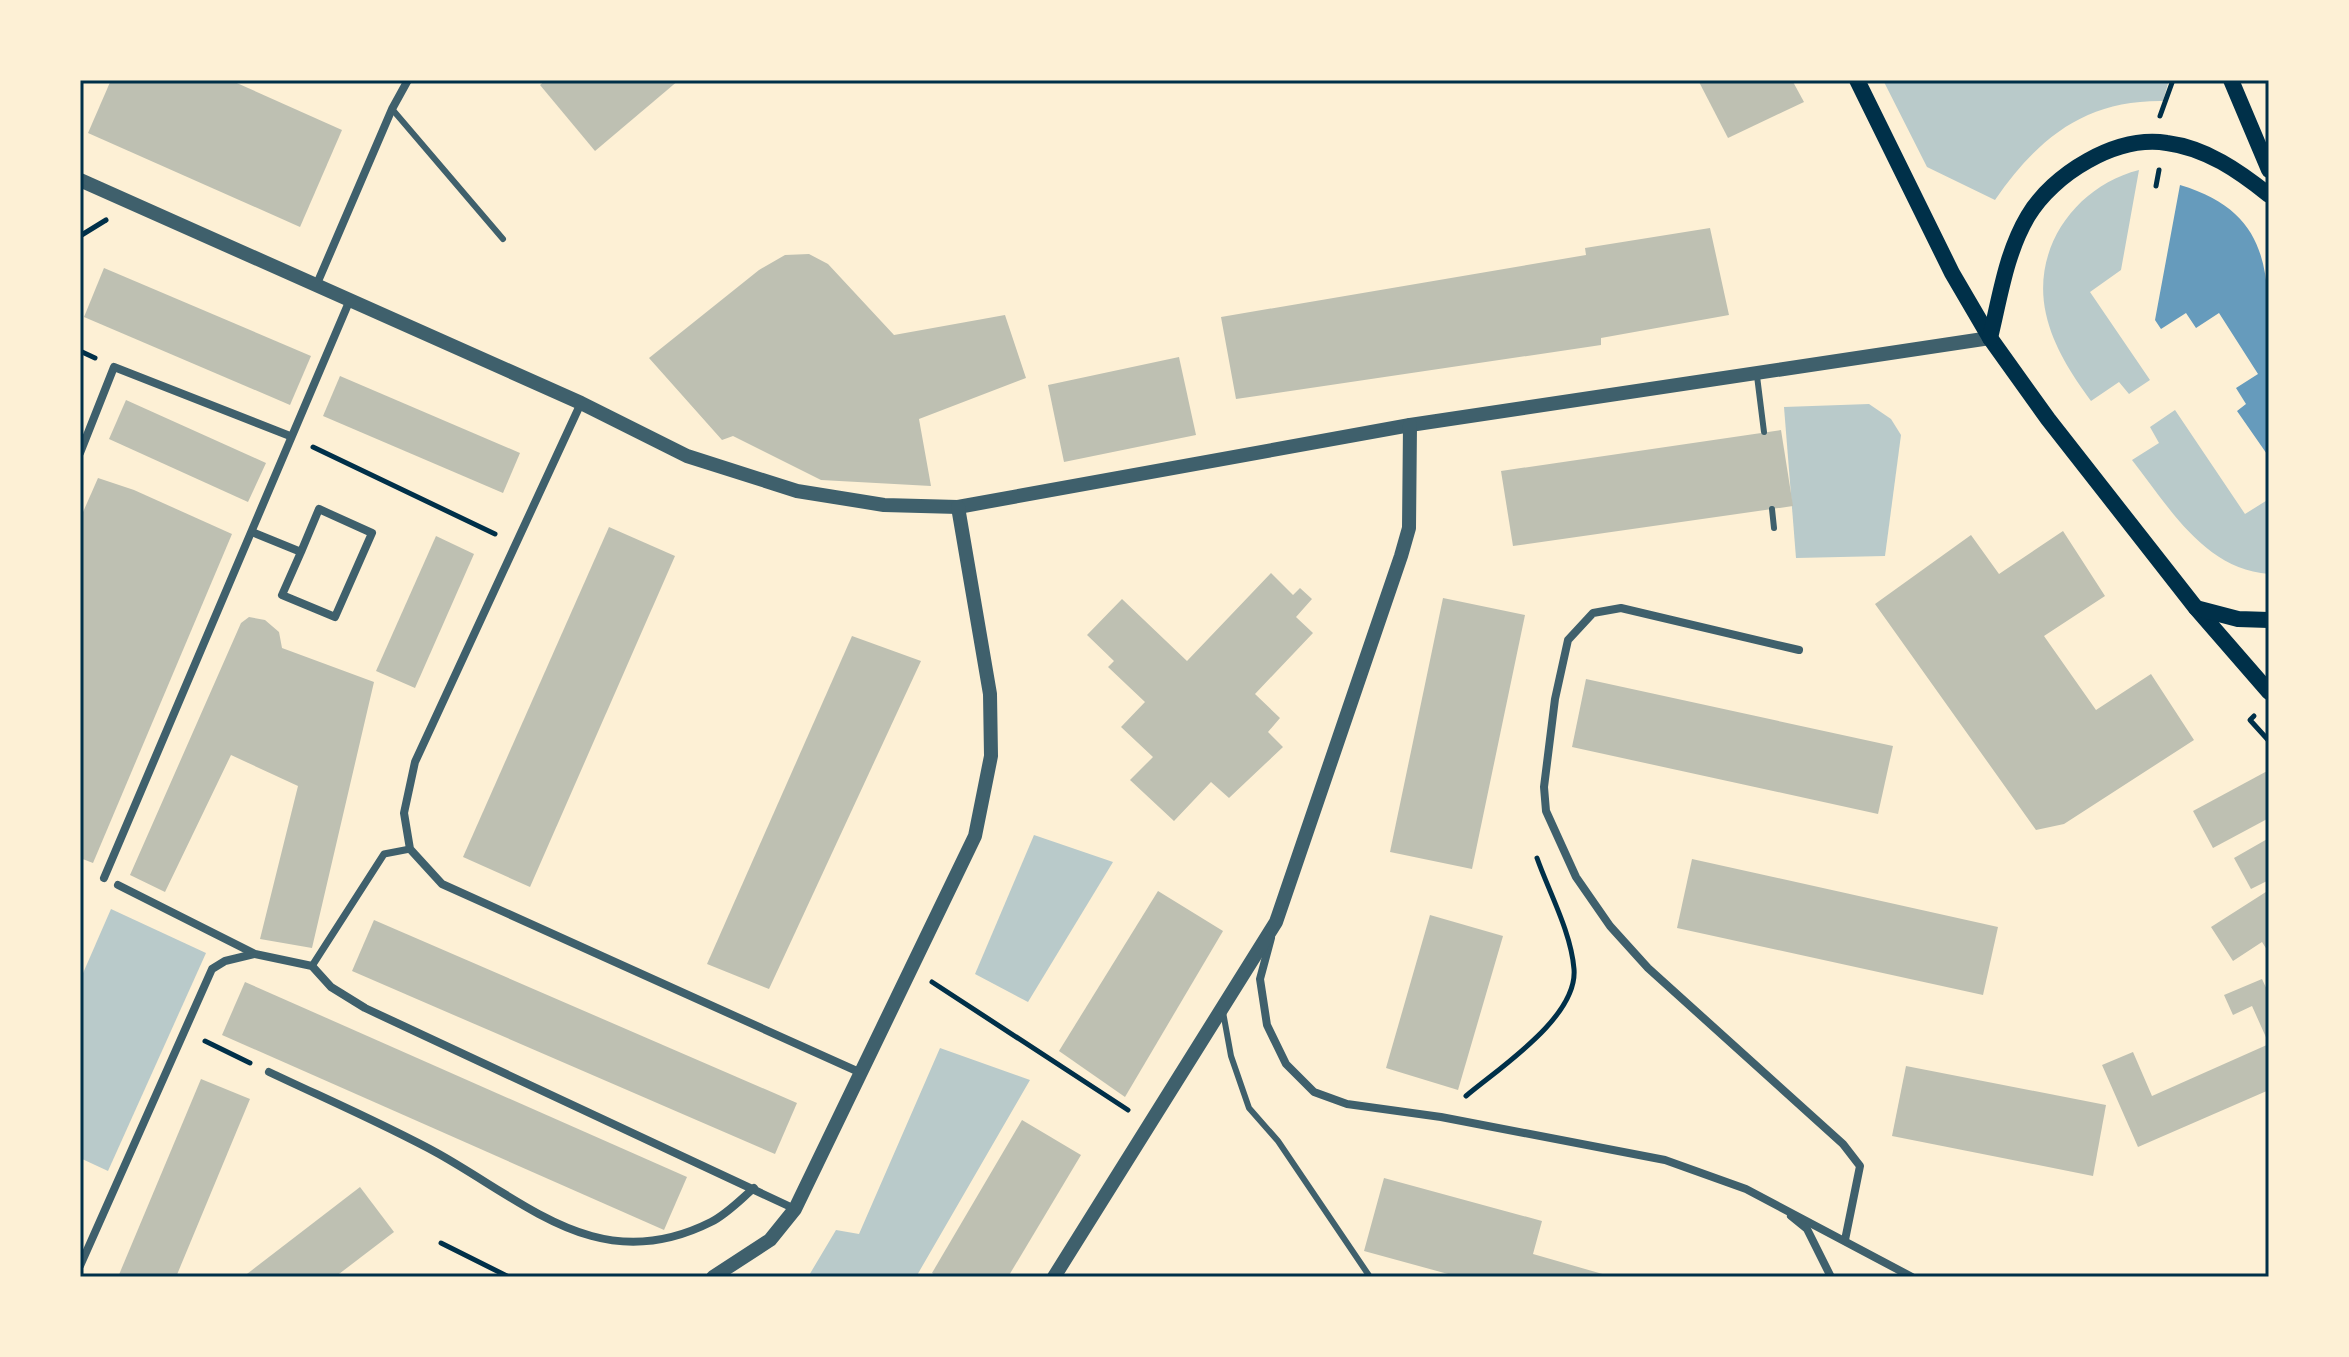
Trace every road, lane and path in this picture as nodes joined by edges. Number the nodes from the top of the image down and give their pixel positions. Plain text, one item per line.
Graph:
1 (408, 80) edge
2 (1857, 80) edge
3 (2231, 80) edge
4 (392, 109) junction
5 (2269, 170) edge
6 (80, 180) edge
7 (2269, 195) edge
8 (503, 239) dead end
9 (316, 287) junction
10 (349, 302) junction
11 (1990, 338) junction
12 (1756, 372) junction
13 (581, 403) junction
14 (1410, 425) junction
15 (1764, 432) dead end
16 (290, 436) junction
17 (80, 453) edge
18 (958, 507) junction
19 (1772, 509) dead end
20 (1774, 528) dead end
21 (252, 532) junction
22 (516, 544) junction
23 (301, 552) junction
24 (2196, 608) junction
25 (2269, 620) edge
26 (1799, 650) dead end
27 (2269, 692) edge
28 (410, 849) junction
29 (1535, 852) dead end
30 (104, 878) dead end
31 (118, 885) dead end
32 (1276, 922) junction
33 (255, 954) junction
34 (312, 966) junction
35 (910, 968) junction
36 (1222, 1008) junction
37 (184, 1031) junction
38 (269, 1072) joint
39 (859, 1072) junction
40 (1441, 1117) junction
41 (1149, 1124) junction
42 (754, 1188) junction
43 (1778, 1205) junction
44 (795, 1209) junction
45 (1845, 1240) junction
46 (441, 1243) dead end
47 (80, 1266) edge
48 (509, 1277) edge
49 (713, 1277) edge
50 (1054, 1277) edge
51 (1370, 1277) edge
52 (1831, 1277) edge
53 (1912, 1277) edge

1 - 4 street
2 - 11 main road
3 - 5 main road
4 - 8 lane
4 - 9 street
6 - 9 street
7 - 11 main road
9 - 10 street
10 - 13 street
10 - 16 street
11 - 12 street
11 - 24 main road
12 - 14 street
12 - 15 lane
13 - 18 street
13 - 22 street
14 - 18 street
14 - 32 street
16 - 17 street
16 - 21 street
16 - 22 path
18 - 35 street
19 - 20 lane
21 - 23 street
21 - 30 street
22 - 28 street
23 - 23 street
24 - 25 main road
24 - 27 main road
26 - 45 street
28 - 34 street
28 - 39 street
29 - 40 path
31 - 33 street
32 - 36 street
32 - 40 street
33 - 34 street
33 - 37 street
34 - 42 street
35 - 39 street
35 - 41 path
36 - 41 street
36 - 51 lane
37 - 38 path
37 - 47 street
38 - 42 street
39 - 44 street
40 - 43 street
41 - 50 street
42 - 44 street
43 - 45 street
43 - 52 street
44 - 49 street
45 - 53 street
46 - 48 path

